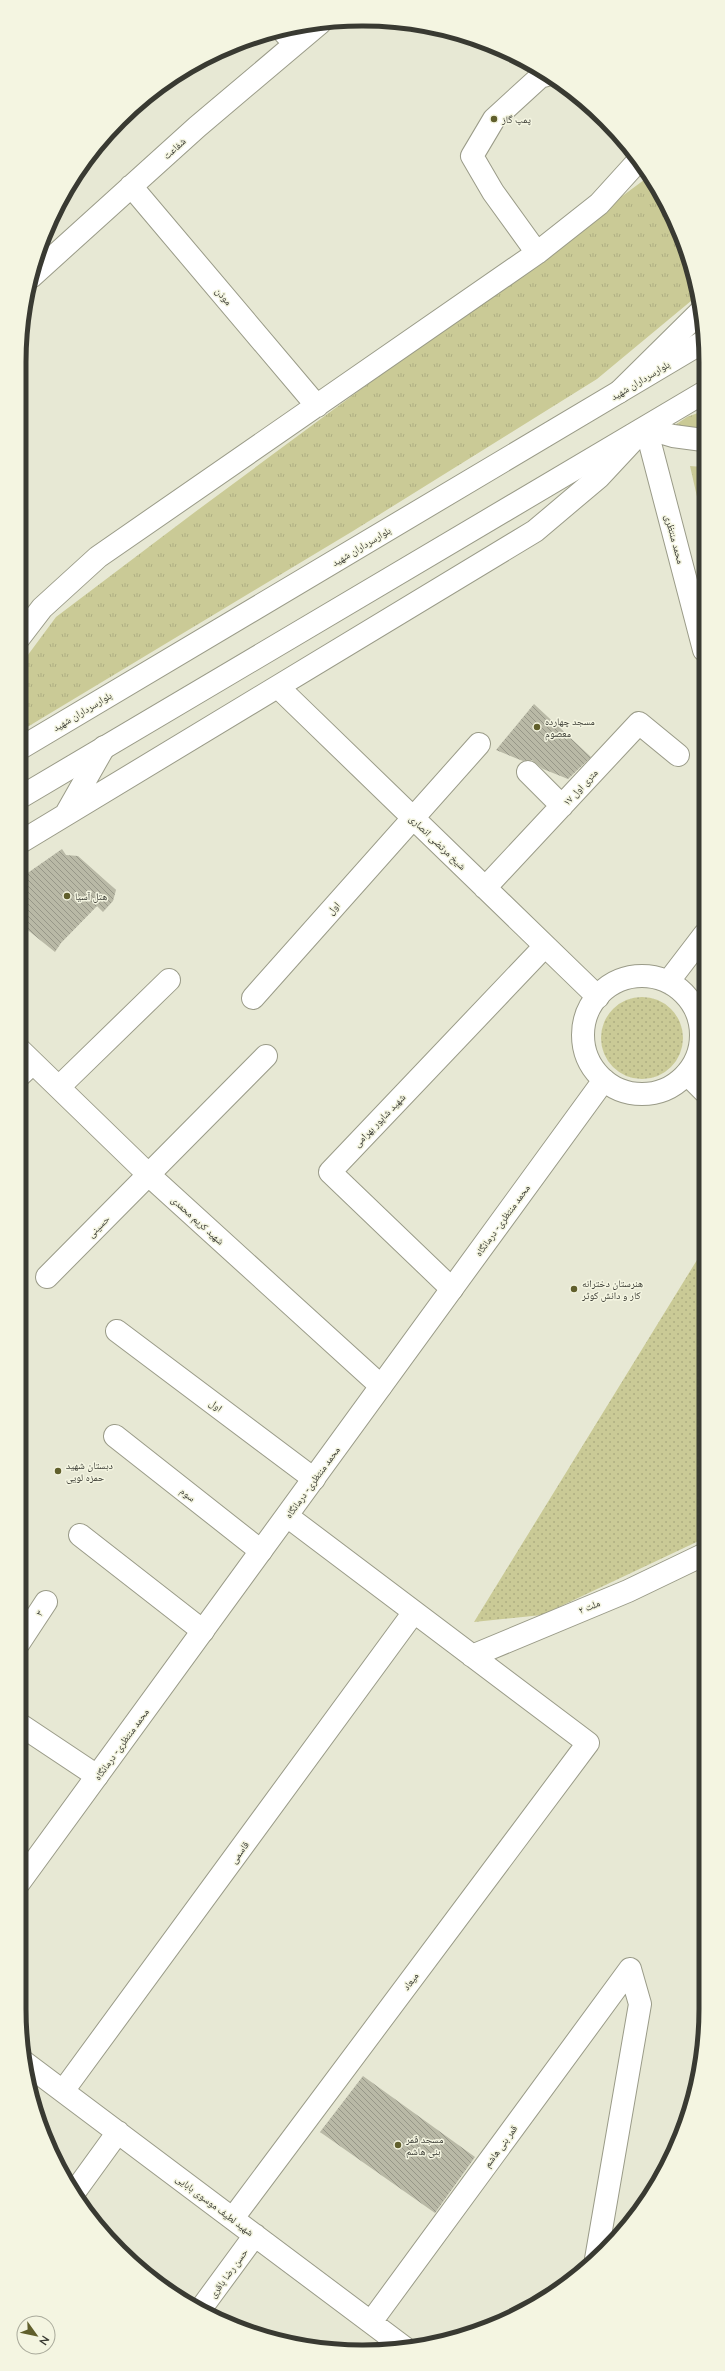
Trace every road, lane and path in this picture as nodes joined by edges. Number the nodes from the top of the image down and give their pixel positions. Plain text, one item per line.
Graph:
1 (301, 32) edge
2 (288, 37) edge
3 (541, 78) edge
4 (634, 165) edge
5 (131, 186) junction
6 (537, 253) junction
7 (39, 270) edge
8 (696, 316) edge
9 (698, 345) edge
10 (619, 392) junction
11 (699, 395) edge
12 (316, 406) junction
13 (646, 428) junction
14 (699, 439) edge
15 (26, 629) edge
16 (699, 631) edge
17 (278, 687) junction
18 (479, 744) dead end
19 (26, 745) edge
20 (104, 747) junction
21 (678, 755) dead end
22 (528, 772) dead end
23 (26, 794) edge
24 (562, 806) junction
25 (65, 815) junction
26 (413, 818) junction
27 (26, 839) edge
28 (485, 888) junction
29 (699, 942) edge
30 (545, 946) junction
31 (168, 980) dead end
32 (668, 982) junction
33 (598, 997) junction
34 (253, 998) dead end
35 (699, 1021) edge
36 (699, 1049) edge
37 (266, 1056) dead end
38 (26, 1064) edge
39 (687, 1074) junction
40 (604, 1080) junction
41 (59, 1086) junction
42 (699, 1086) edge
43 (150, 1176) junction
44 (47, 1277) dead end
45 (452, 1289) junction
46 (117, 1331) dead end
47 (381, 1386) junction
48 (115, 1436) dead end
49 (314, 1479) junction
50 (287, 1516) junction
51 (80, 1535) dead end
52 (261, 1551) junction
53 (699, 1557) edge
54 (46, 1602) dead end
55 (414, 1612) junction
56 (203, 1631) junction
57 (26, 1632) edge
58 (472, 1656) junction
59 (26, 1729) edge
60 (97, 1776) junction
61 (26, 1873) edge
62 (31, 2067) edge
63 (63, 2091) junction
64 (118, 2132) junction
65 (78, 2187) edge
66 (233, 2218) junction
67 (255, 2235) junction
68 (598, 2248) edge
69 (204, 2305) edge
70 (371, 2322) junction
71 (396, 2343) edge

1 - 2 main road, شفاعت
2 - 5 main road, شفاعت
3 - 6 main road
4 - 6 main road
5 - 7 main road, شفاعت
5 - 12 main road, موذن
6 - 12 main road
8 - 10 main road
9 - 10 main road, بلوارسرداران شهید
10 - 19 main road, بلوارسرداران شهید
11 - 13 main road
12 - 15 main road
13 - 14 main road
13 - 16 main road, محمد منتظری
13 - 17 main road
13 - 20 main road
17 - 25 main road
17 - 26 main road, شیخ مرتضی انصاری
18 - 26 main road, اول
20 - 23 main road
20 - 25 main road
21 - 24 main road, ۱۷ متری اول
22 - 24 main road
24 - 28 main road, ۱۷ متری اول
25 - 27 main road
26 - 28 main road, شیخ مرتضی انصاری
26 - 34 main road, اول
28 - 30 main road, شیخ مرتضی انصاری
29 - 32 main road
30 - 33 main road, شیخ مرتضی انصاری
30 - 45 main road, شهید شاپور بهرامی
31 - 41 main road
32 - 33 main road
32 - 35 main road
33 - 40 main road
36 - 39 main road
37 - 43 main road, حسینی
38 - 41 main road, شهید کریم محمدی
39 - 40 main road
39 - 42 main road
40 - 45 main road, محمد منتظری- درمانگاه
41 - 43 main road, شهید کریم محمدی
43 - 44 main road, حسینی
43 - 47 main road, شهید کریم محمدی
45 - 47 main road, محمد منتظری- درمانگاه
46 - 49 main road, اول
47 - 49 main road, محمد منتظری- درمانگاه
48 - 52 main road, سوم
49 - 50 main road, محمد منتظری- درمانگاه
50 - 52 main road, محمد منتظری- درمانگاه
50 - 55 main road
51 - 56 main road
52 - 56 main road, محمد منتظری- درمانگاه
53 - 58 main road, ملت ۲
54 - 57 main road, ۳
55 - 58 main road
55 - 63 main road, قاسمی
56 - 60 main road, محمد منتظری- درمانگاه
58 - 66 main road, میعاد
59 - 60 main road
60 - 61 main road, محمد منتظری- درمانگاه
62 - 63 main road, شهید لطیف موسوی بابایی
63 - 64 main road, شهید لطیف موسوی بابایی
64 - 65 main road
64 - 66 main road, شهید لطیف موسوی بابایی
66 - 67 main road, شهید لطیف موسوی بابایی
67 - 69 main road, حسن رضا باقری
67 - 70 main road, شهید لطیف موسوی بابایی
68 - 70 main road, قمر بنی هاشم
70 - 71 main road, شهید لطیف موسوی بابایی

